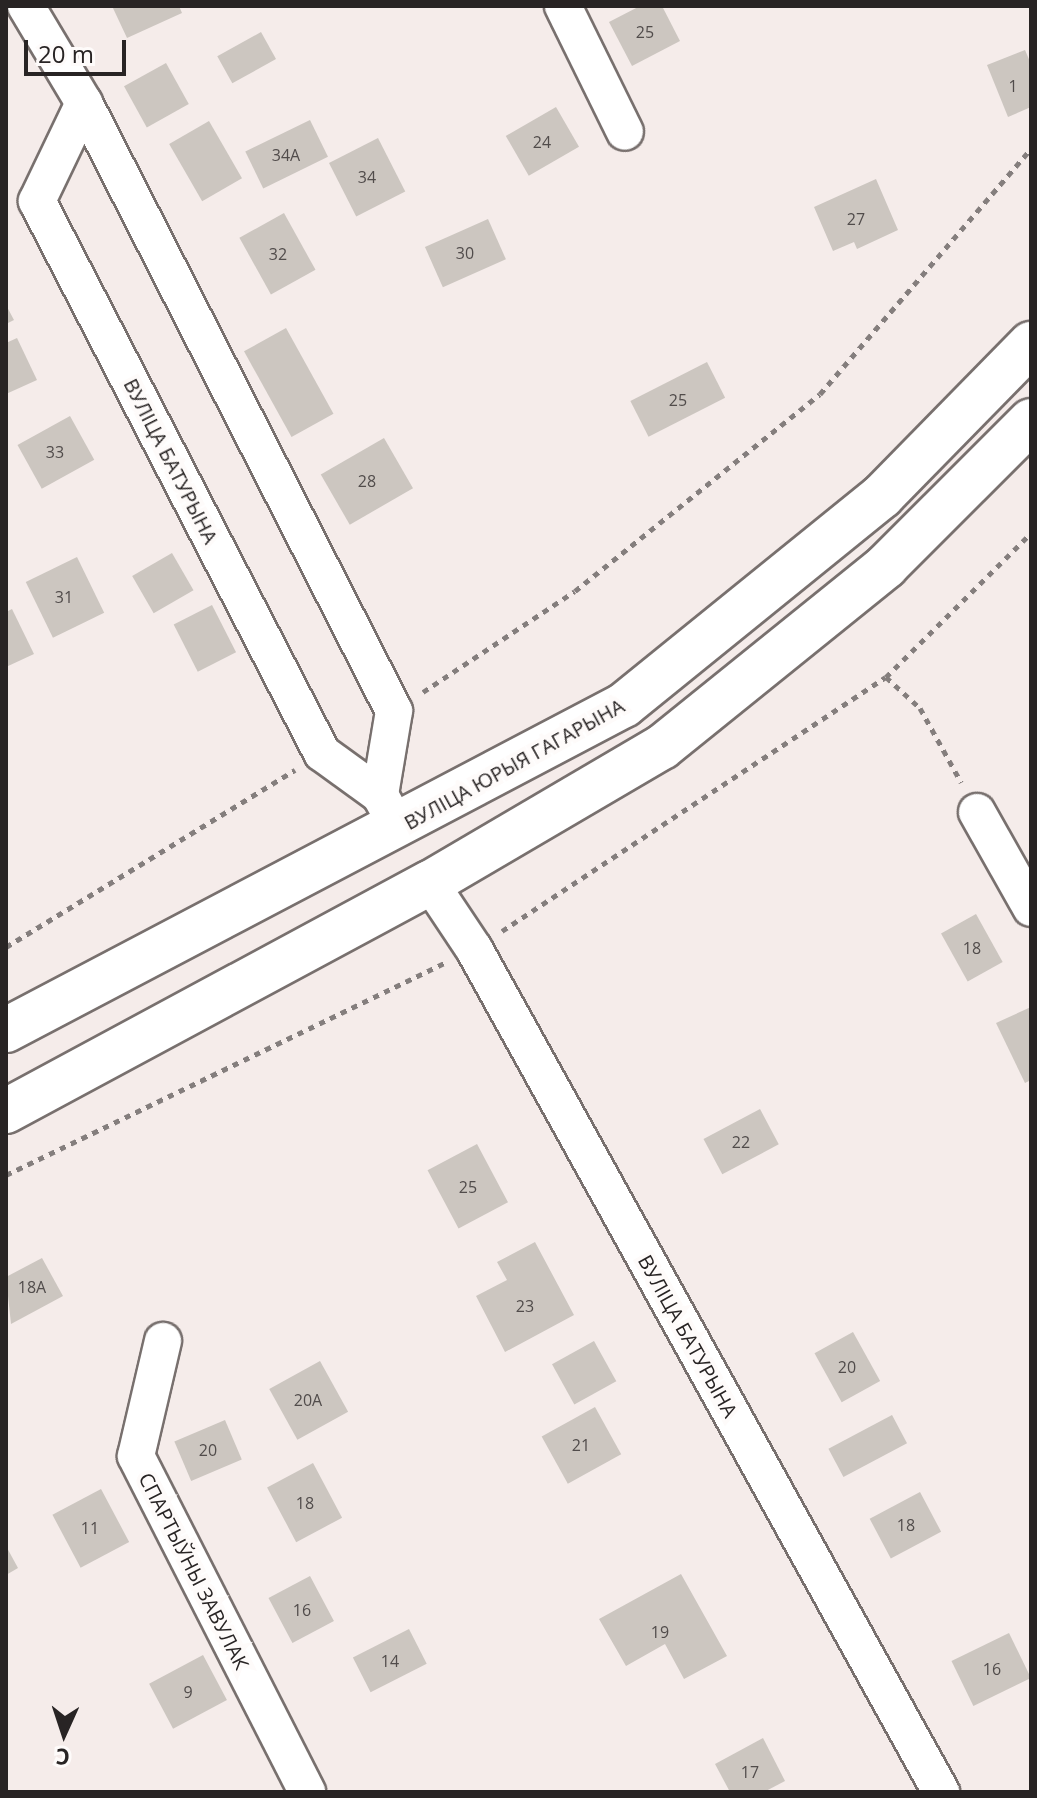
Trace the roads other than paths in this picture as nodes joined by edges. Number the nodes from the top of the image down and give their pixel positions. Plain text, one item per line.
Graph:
1 (26, 6) edge
2 (563, 6) edge
3 (84, 103) junction
4 (625, 132) dead end
5 (1031, 344) edge
6 (1031, 421) edge
7 (390, 811) junction
8 (977, 812) road end
9 (430, 883) junction
10 (1031, 908) edge
11 (6, 1030) edge
12 (6, 1111) edge
13 (163, 1341) dead end
14 (307, 1792) edge
15 (941, 1792) edge

1 - 3 street
2 - 4 street
3 - 7 street
3 - 7 street, ВУЛІЦА БАТУРЫНА
5 - 7 main road, ВУЛІЦА ЮРЫЯ ГАГАРЫНА
6 - 9 main road
7 - 11 main road, ВУЛІЦА ЮРЫЯ ГАГАРЫНА
8 - 10 street
9 - 12 main road
9 - 15 street, ВУЛІЦА БАТУРЫНА
13 - 14 street, СПАРТЫЎНЫ ЗАВУЛАК

